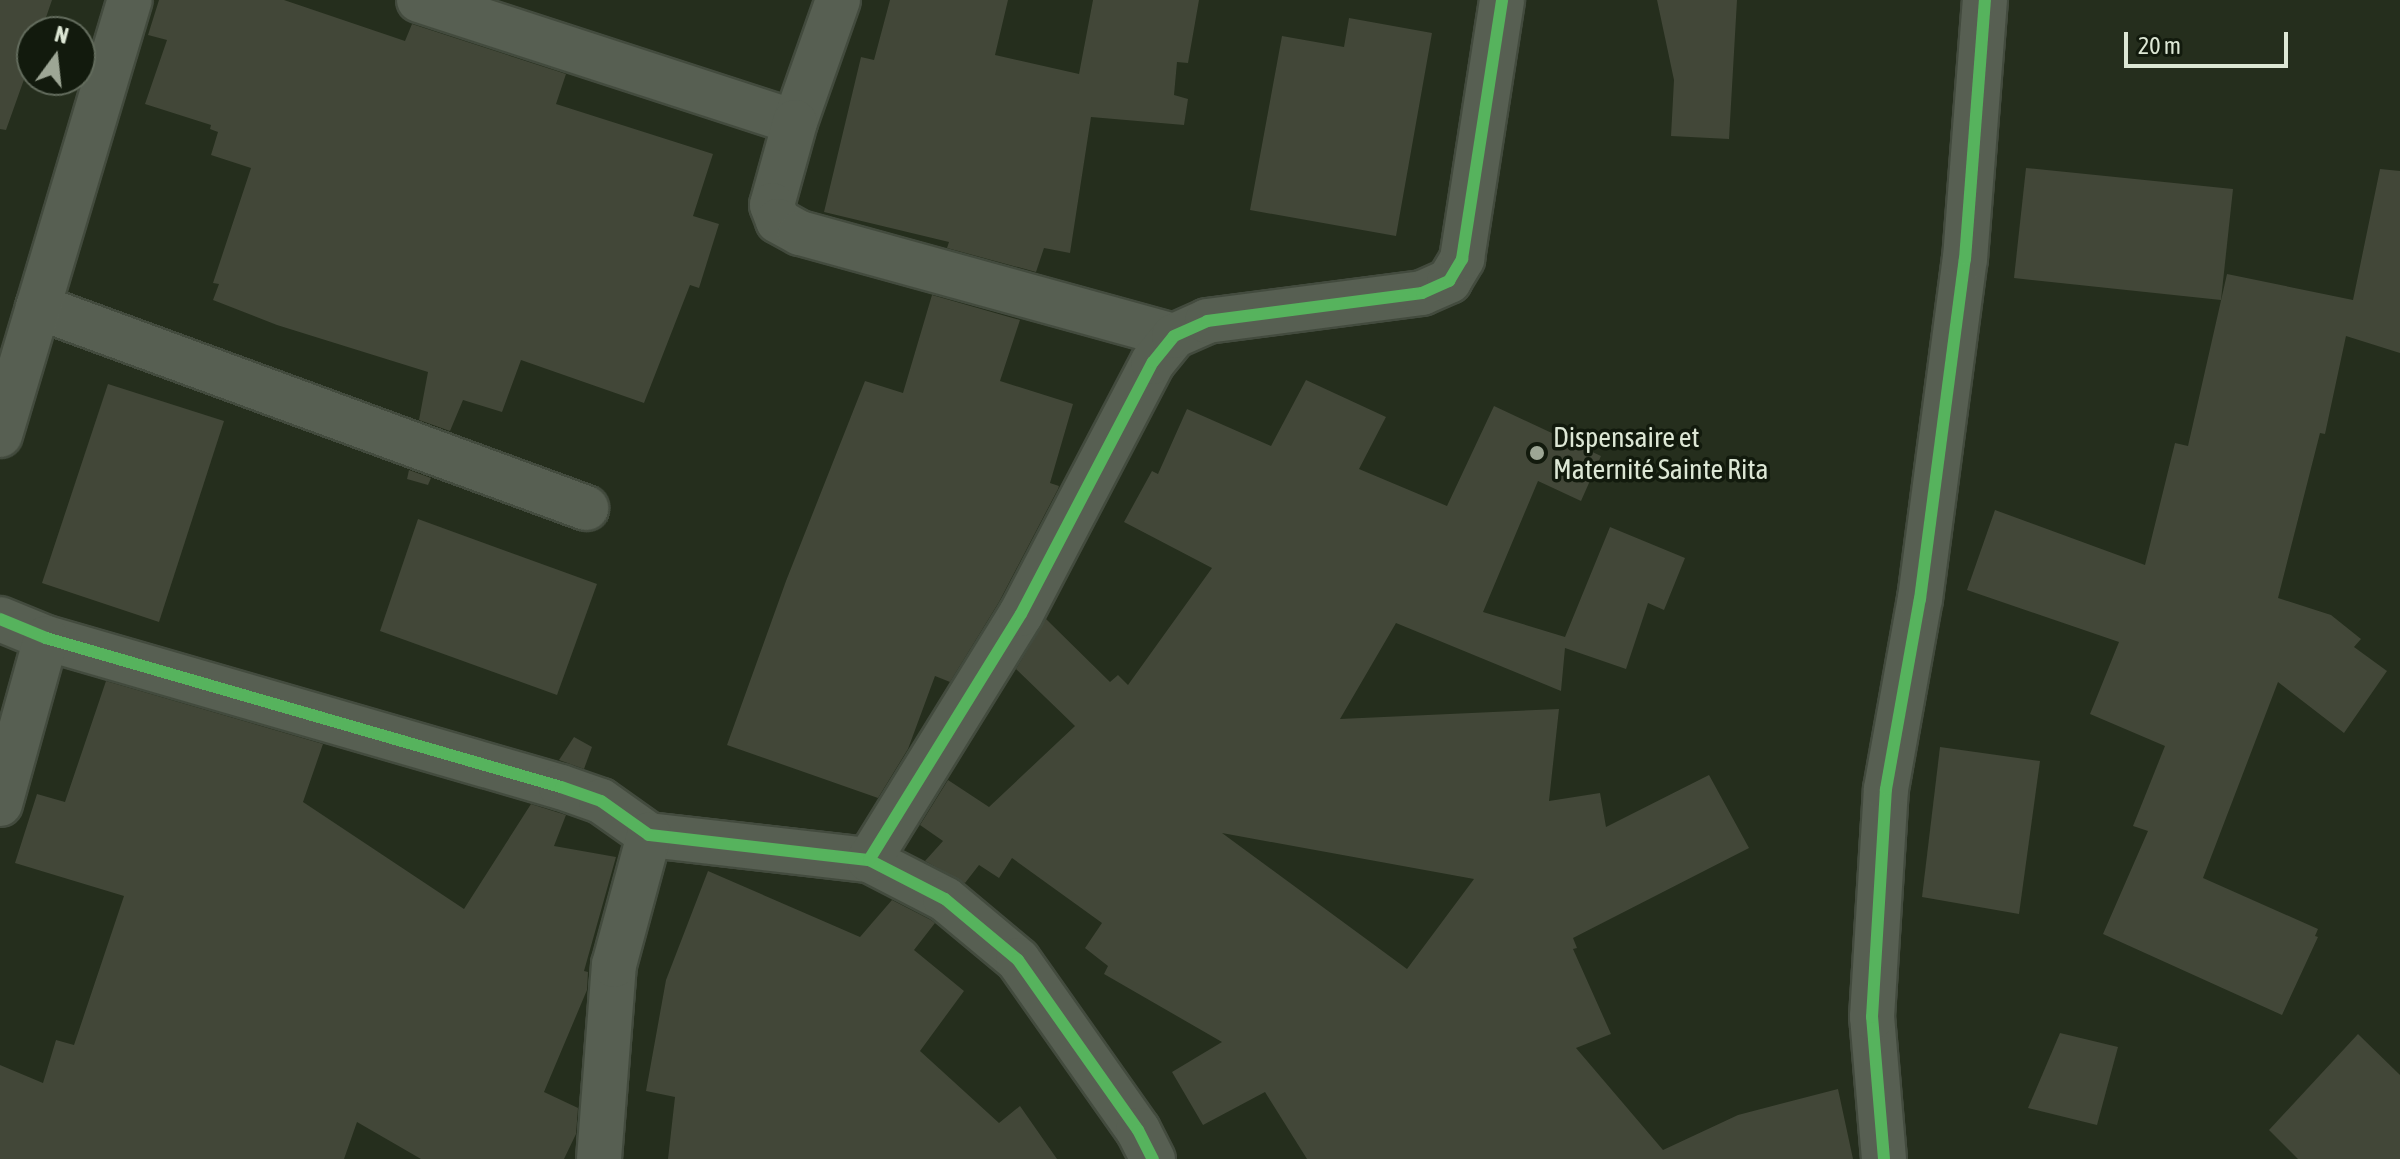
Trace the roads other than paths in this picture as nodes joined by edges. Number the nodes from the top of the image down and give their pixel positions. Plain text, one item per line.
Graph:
1 (130, 0) edge
2 (419, 0) edge
3 (838, 0) edge
4 (1502, 0) edge
5 (1985, 0) edge
6 (795, 122) junction
7 (38, 307) junction
8 (1174, 336) junction
9 (7, 378) edge
10 (0, 435) edge
11 (586, 508) dead end
12 (0, 619) edge
13 (46, 638) junction
14 (0, 804) edge
15 (649, 835) junction
16 (869, 860) junction
17 (599, 1159) edge
18 (1153, 1159) edge
19 (1884, 1159) edge

1 - 7 street
2 - 6 street
3 - 6 street
4 - 8 street
5 - 19 street
6 - 8 street
7 - 9 street
7 - 11 street
8 - 16 street
9 - 10 street
12 - 13 street
13 - 14 street
13 - 15 street
15 - 16 street
15 - 17 street
16 - 18 street

